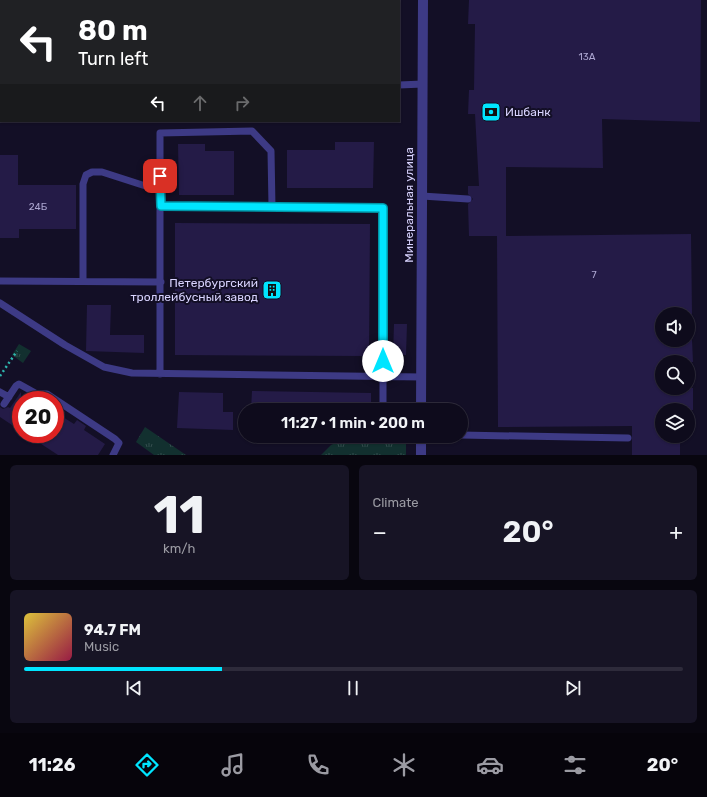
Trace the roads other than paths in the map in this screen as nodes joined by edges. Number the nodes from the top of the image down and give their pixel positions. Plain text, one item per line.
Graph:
1 (423, 0) edge
2 (423, 84) junction
3 (400, 85) edge
4 (161, 191) junction
5 (422, 196) junction
6 (468, 199) dead end
7 (161, 206) junction
8 (272, 207) junction
9 (0, 281) edge
10 (83, 282) junction
11 (161, 282) junction
12 (0, 303) edge
13 (160, 374) junction
14 (383, 376) junction
15 (422, 377) junction
16 (0, 392) edge
17 (9, 397) junction
18 (383, 403) edge
19 (421, 403) edge
20 (4, 404) dead end
21 (468, 435) edge
22 (628, 438) dead end
23 (421, 443) edge
24 (113, 455) edge
25 (421, 455) edge

1 - 2 street, Минеральная улица
2 - 3 lane
2 - 5 street, Минеральная улица
4 - 7 lane
4 - 8 lane
4 - 10 lane
5 - 6 lane
5 - 15 street, Минеральная улица
7 - 8 lane
7 - 11 lane
8 - 14 lane
9 - 10 lane
10 - 11 lane
11 - 13 lane
12 - 13 lane
13 - 14 lane
14 - 15 lane
14 - 18 lane
15 - 19 street, Минеральная улица
16 - 17 lane
17 - 20 lane
17 - 24 lane
21 - 22 lane
23 - 25 street

